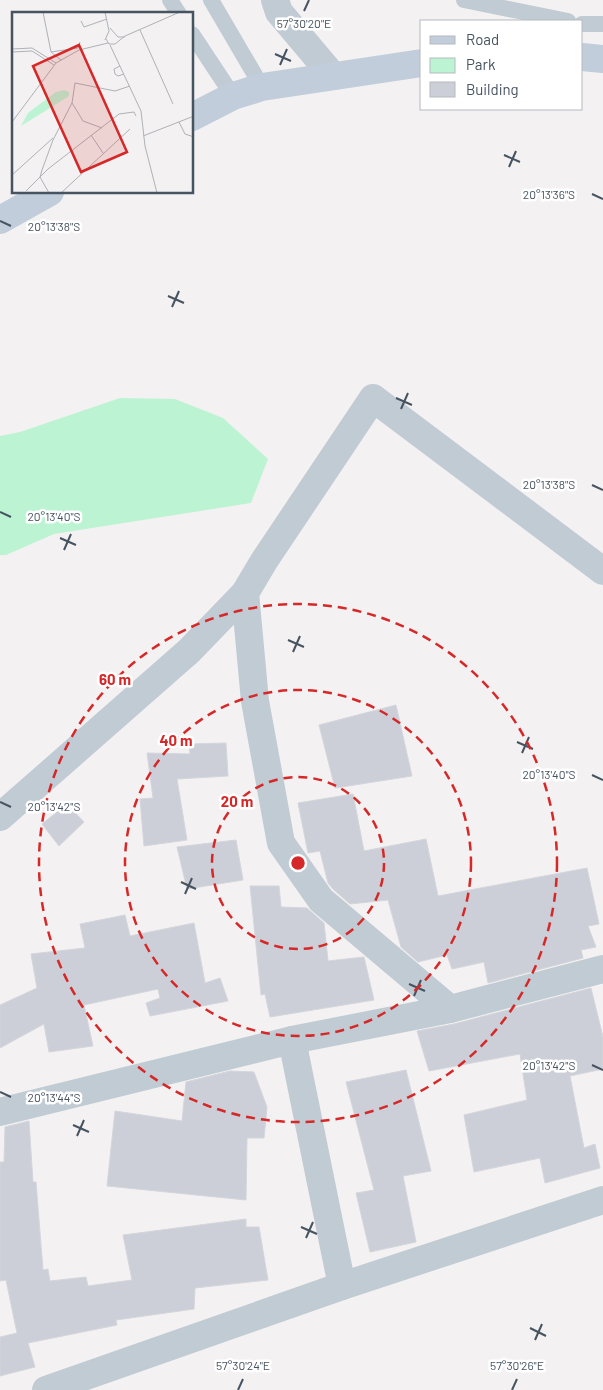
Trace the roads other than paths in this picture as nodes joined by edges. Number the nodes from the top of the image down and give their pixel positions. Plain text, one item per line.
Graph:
1 (170, 0) edge
2 (211, 0) edge
3 (275, 0) edge
4 (464, 0) edge
5 (492, 3) edge
6 (178, 12) edge
7 (564, 20) edge
8 (583, 24) edge
9 (603, 24) edge
10 (194, 37) edge
11 (583, 57) edge
12 (603, 59) edge
13 (420, 63) edge
14 (333, 76) junction
15 (262, 87) junction
16 (233, 96) junction
17 (194, 115) edge
18 (46, 194) edge
19 (0, 220) edge
20 (603, 571) edge
21 (245, 594) junction
22 (0, 817) edge
23 (603, 969) edge
24 (450, 1009) junction
25 (292, 1040) junction
26 (0, 1112) edge
27 (603, 1200) edge
28 (342, 1286) junction
29 (46, 1390) edge

1 - 6 lane
2 - 15 lane
3 - 14 street
4 - 5 lane
5 - 7 lane
8 - 9 lane
10 - 16 lane
11 - 12 main road
13 - 14 main road
14 - 15 main road
15 - 16 main road
16 - 17 main road
18 - 19 main road
20 - 21 street
21 - 22 street
21 - 24 street
23 - 24 street
24 - 25 street
25 - 26 street
25 - 28 street
27 - 28 street
28 - 29 street

